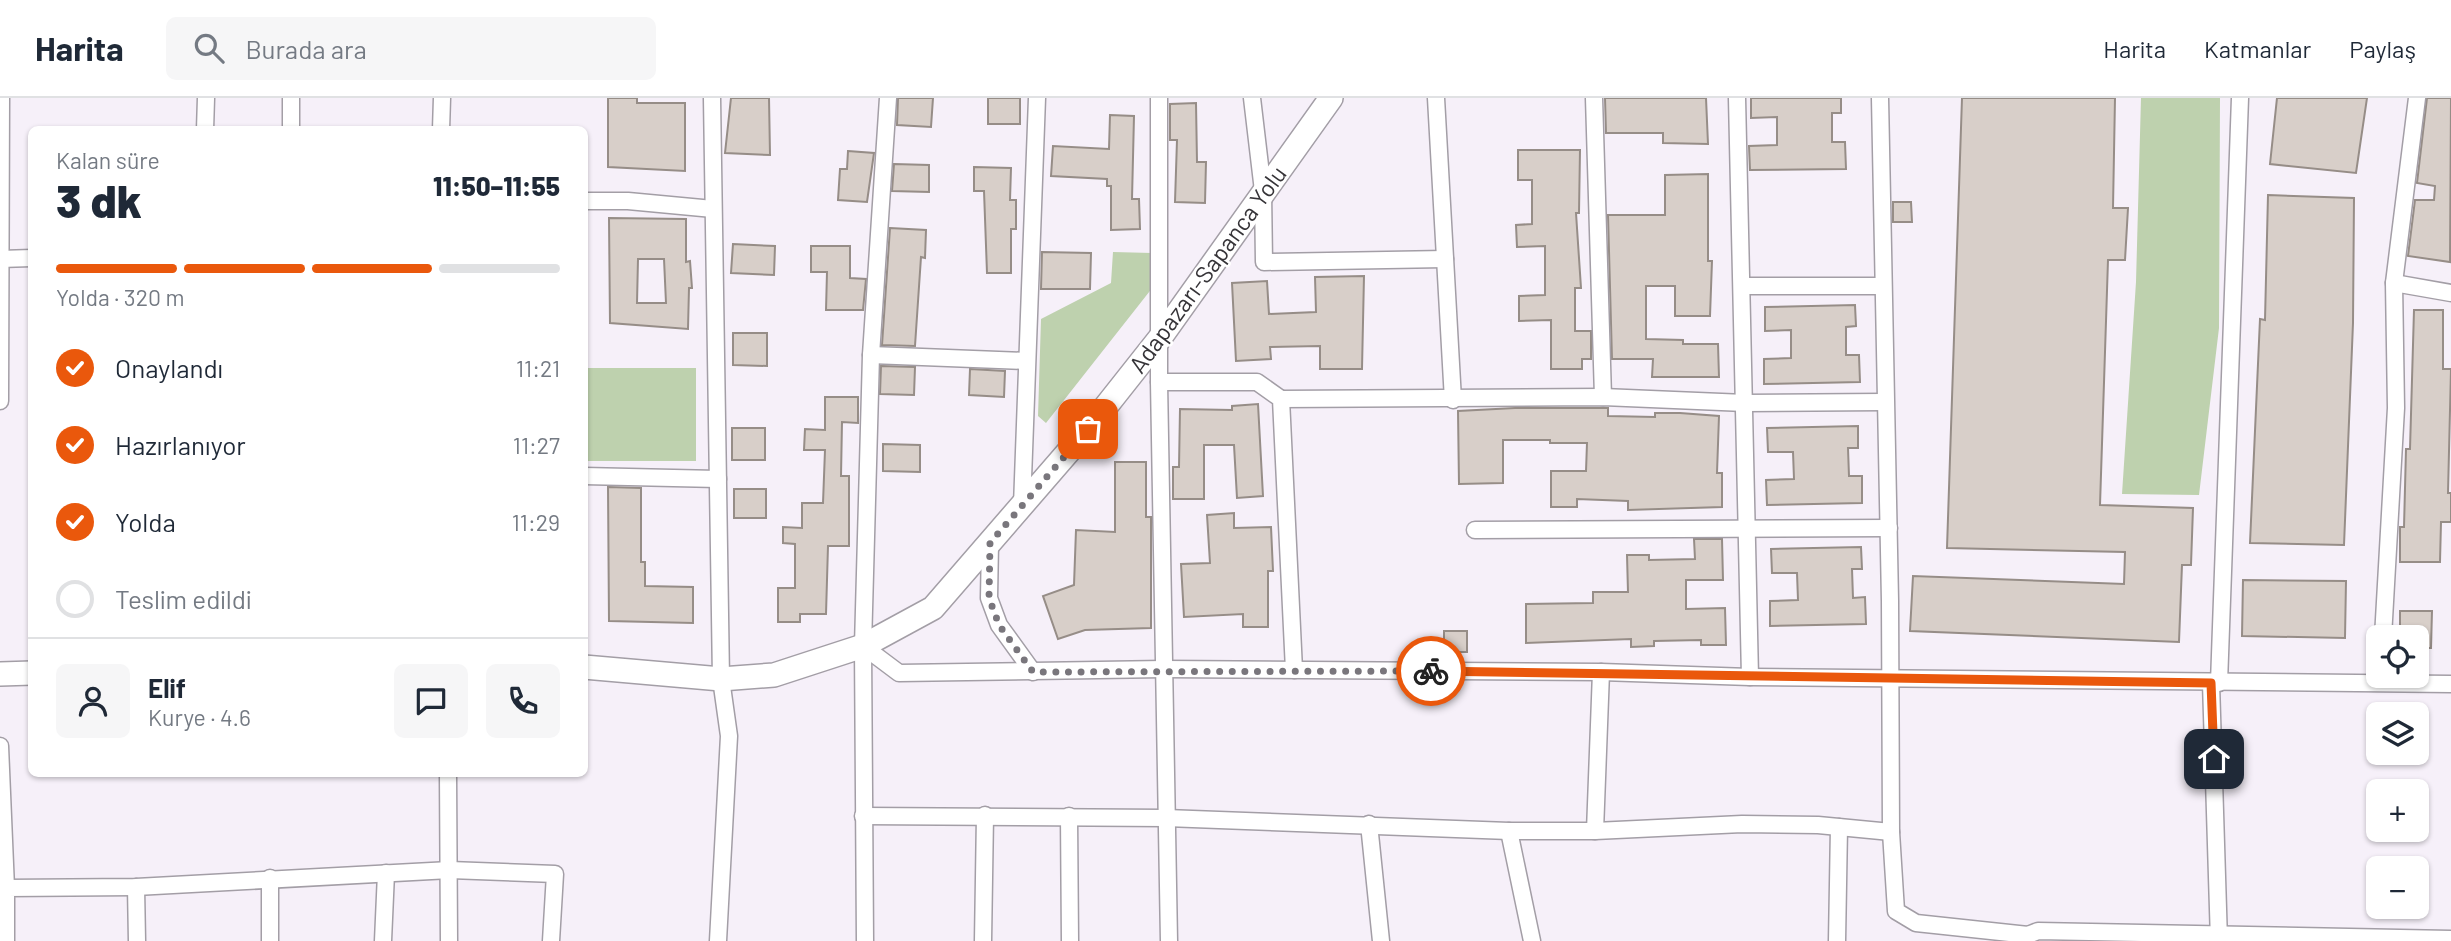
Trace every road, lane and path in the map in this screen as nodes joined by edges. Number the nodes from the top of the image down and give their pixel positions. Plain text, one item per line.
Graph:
1 (1, 98) edge
2 (206, 98) edge
3 (291, 98) edge
4 (442, 98) edge
5 (712, 98) edge
6 (888, 98) edge
7 (1037, 98) edge
8 (1159, 98) edge
9 (1252, 98) edge
10 (1331, 98) edge
11 (1436, 98) edge
12 (1594, 98) edge
13 (1737, 98) edge
14 (1880, 98) edge
15 (2240, 98) edge
16 (2417, 98) edge
17 (205, 126) edge
18 (290, 126) edge
19 (441, 126) edge
20 (1264, 191) junction
21 (588, 201) edge
22 (713, 209) junction
23 (28, 258) edge
24 (1, 259) edge
25 (1445, 259) junction
26 (2394, 283) junction
27 (1742, 286) junction
28 (1881, 286) junction
29 (2451, 293) edge
30 (1160, 338) junction
31 (871, 355) junction
32 (1026, 361) junction
33 (1159, 383) junction
34 (1603, 397) junction
35 (1281, 399) junction
36 (1453, 400) junction
37 (0, 401) edge
38 (1884, 402) junction
39 (1745, 403) junction
40 (588, 476) edge
41 (718, 479) junction
42 (1022, 506) junction
43 (1889, 528) junction
44 (1749, 529) junction
45 (1475, 530) dead end
46 (990, 543) junction
47 (2384, 625) edge
48 (863, 646) junction
49 (588, 667) edge
50 (1164, 669) junction
51 (1294, 670) junction
52 (1033, 672) junction
53 (1601, 672) junction
54 (28, 673) edge
55 (0, 674) edge
56 (1750, 677) junction
57 (721, 679) junction
58 (1889, 679) junction
59 (2366, 680) edge
60 (2215, 683) junction
61 (2429, 683) edge
62 (2451, 684) edge
63 (0, 746) edge
64 (448, 777) edge
65 (985, 815) junction
66 (863, 816) junction
67 (1069, 816) junction
68 (1166, 818) junction
69 (1369, 824) junction
70 (1839, 827) junction
71 (1508, 831) junction
72 (1595, 831) junction
73 (1891, 832) junction
74 (450, 870) junction
75 (386, 873) junction
76 (270, 878) junction
77 (136, 887) junction
78 (6, 888) junction
79 (2028, 938) edge
80 (2219, 939) edge
81 (2451, 939) edge
82 (6, 941) edge
83 (138, 941) edge
84 (270, 941) edge
85 (383, 941) edge
86 (449, 941) edge
87 (551, 941) edge
88 (718, 941) edge
89 (865, 941) edge
90 (983, 941) edge
91 (1070, 941) edge
92 (1169, 941) edge
93 (1381, 941) edge
94 (1532, 941) edge
95 (1837, 941) edge

1 - 24 street
2 - 17 street
3 - 18 street
4 - 19 street
5 - 22 street
6 - 31 street
7 - 32 street
8 - 30 street
9 - 20 street
10 - 20 main road, Adapazarı-Sapanca Yolu
11 - 25 street
12 - 34 street
13 - 27 street
14 - 28 street
15 - 60 street
16 - 26 street
20 - 25 street
20 - 30 main road, Adapazarı-Sapanca Yolu
21 - 22 street
22 - 41 street
23 - 24 street
24 - 37 street
25 - 36 street
26 - 29 street
26 - 47 street
27 - 28 street
27 - 39 street
28 - 38 street
30 - 33 street
30 - 42 main road, Adapazarı-Sapanca Yolu
31 - 32 street
31 - 48 street
32 - 42 street
33 - 35 street
33 - 50 street
34 - 36 street
34 - 39 street
35 - 36 street
35 - 51 street
38 - 39 street
38 - 43 street
39 - 44 street
40 - 41 street
41 - 57 street
42 - 46 main road, Adapazarı-Sapanca Yolu
43 - 44 street
43 - 58 street
44 - 45 street
44 - 56 street
46 - 48 main road, Adapazarı-Sapanca Yolu
46 - 52 street
48 - 52 street
48 - 57 main road, Adapazarı-Sapanca Yolu
48 - 66 street
49 - 57 main road, Adapazarı-Sapanca Yolu
50 - 51 street
50 - 52 street
50 - 68 street
51 - 53 street
53 - 56 street
53 - 72 street
54 - 55 main road
56 - 58 street
57 - 88 street
58 - 60 street
58 - 73 street
59 - 60 street
60 - 80 street
61 - 62 street
63 - 78 street
64 - 74 street
65 - 66 street
65 - 67 street
65 - 90 street
66 - 89 street
67 - 68 street
67 - 91 street
68 - 69 street
68 - 92 street
69 - 71 street
69 - 93 street
70 - 72 street
70 - 73 street
70 - 95 street
71 - 72 street
71 - 94 street
73 - 79 street
74 - 75 street
74 - 86 street
74 - 87 street
75 - 76 street
75 - 85 street
76 - 77 street
76 - 84 street
77 - 78 street
77 - 83 street
78 - 82 street
79 - 80 street
80 - 81 street

